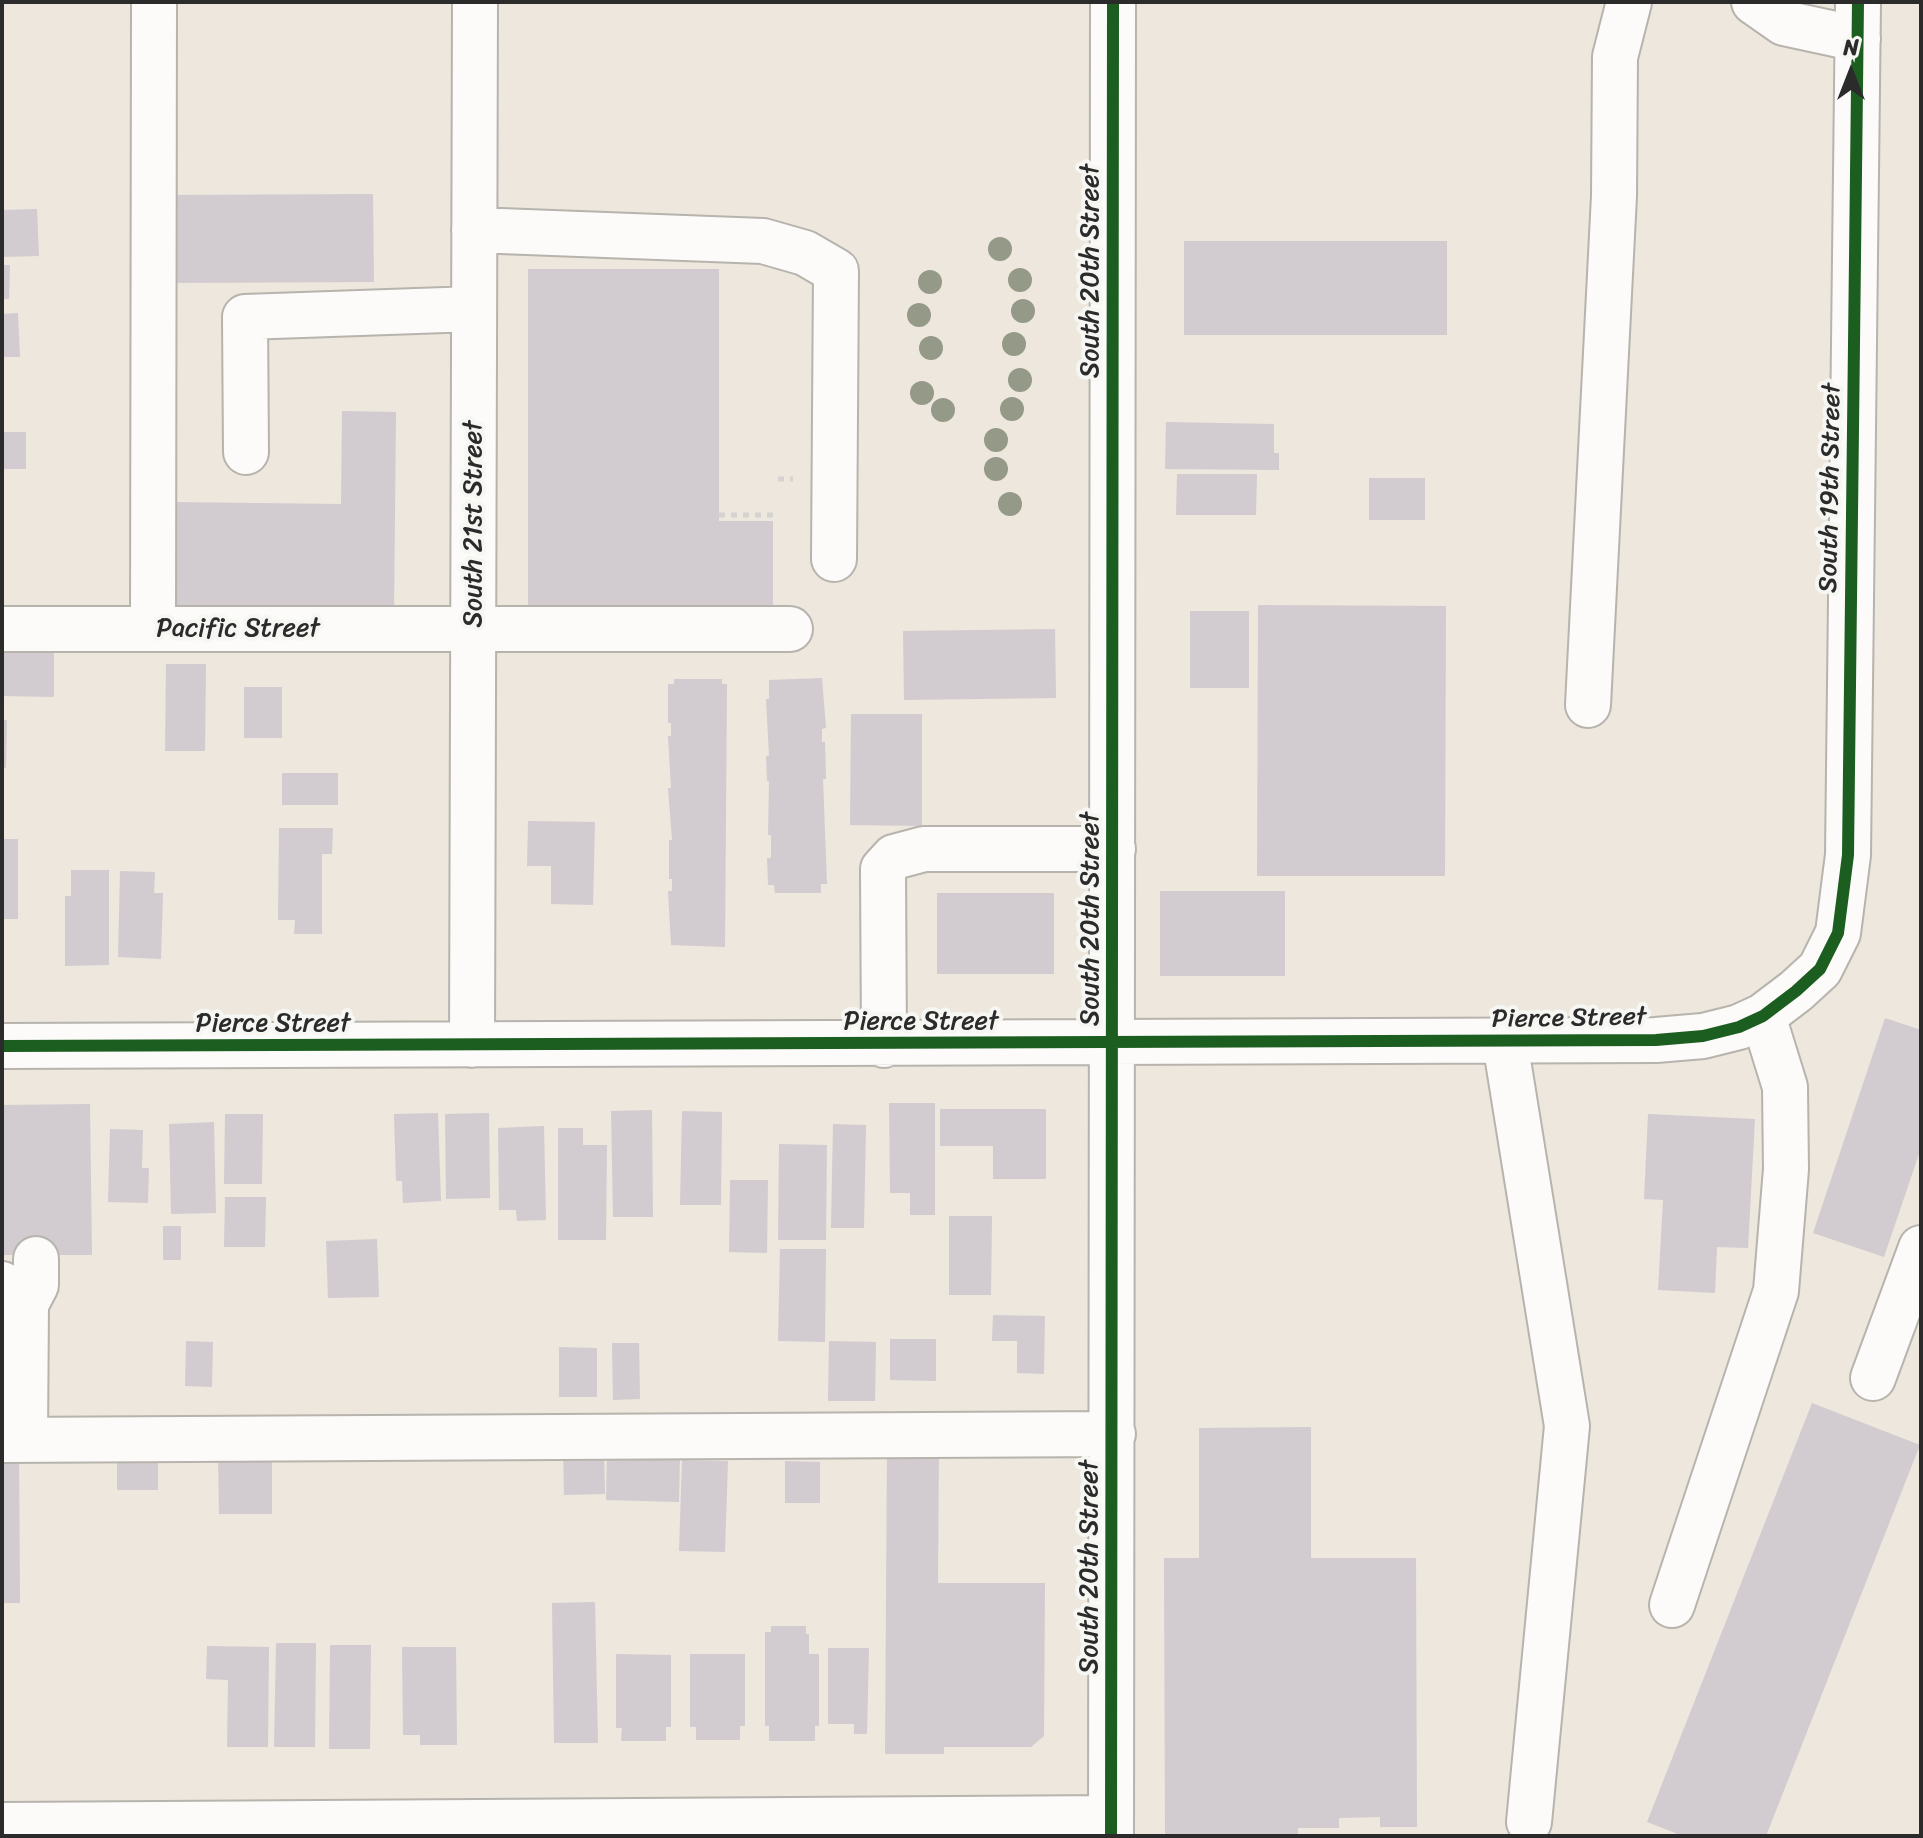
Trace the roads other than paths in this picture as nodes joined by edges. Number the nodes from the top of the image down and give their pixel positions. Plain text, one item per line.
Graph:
1 (154, 2) edge
2 (475, 2) edge
3 (1113, 2) edge
4 (1629, 2) edge
5 (1754, 2) edge
6 (1858, 20) edge
7 (474, 230) junction
8 (474, 309) junction
9 (246, 452) dead end
10 (834, 559) dead end
11 (2, 629) edge
12 (153, 629) junction
13 (790, 629) dead end
14 (474, 630) junction
15 (1588, 705) dead end
16 (1113, 849) junction
17 (1820, 969) joint
18 (1763, 1016) junction
19 (1505, 1042) junction
20 (1114, 1044) junction
21 (472, 1045) junction
22 (884, 1045) junction
23 (2, 1046) edge
24 (1921, 1248) edge
25 (21, 1282) edge
26 (1873, 1378) dead end
27 (1113, 1434) junction
28 (13, 1440) edge
29 (1672, 1605) dead end
30 (1529, 1822) dead end
31 (2, 1825) edge
32 (1111, 1827) edge
33 (495, 1829) edge
34 (193, 1830) edge

1 - 12 street
2 - 7 street, South 21st Street
3 - 16 street, South 20th Street
4 - 15 street
5 - 6 street
6 - 17 street, South 19th Street
7 - 8 street, South 21st Street
7 - 10 street
8 - 9 street
8 - 14 street, South 21st Street
11 - 12 street, Pacific Street
12 - 14 street, Pacific Street
13 - 14 street, Pacific Street
14 - 21 street, South 21st Street
16 - 20 street, South 20th Street
16 - 22 street
17 - 18 street, Pierce Street
18 - 19 street, Pierce Street
18 - 29 street
19 - 20 street, Pierce Street
19 - 30 street
20 - 22 street, Pierce Street
20 - 27 street, South 20th Street
21 - 22 street, Pierce Street
21 - 23 street, Pierce Street
24 - 26 street
25 - 28 street
27 - 28 street
27 - 32 street, South 20th Street
31 - 34 street
32 - 33 street
33 - 34 street

